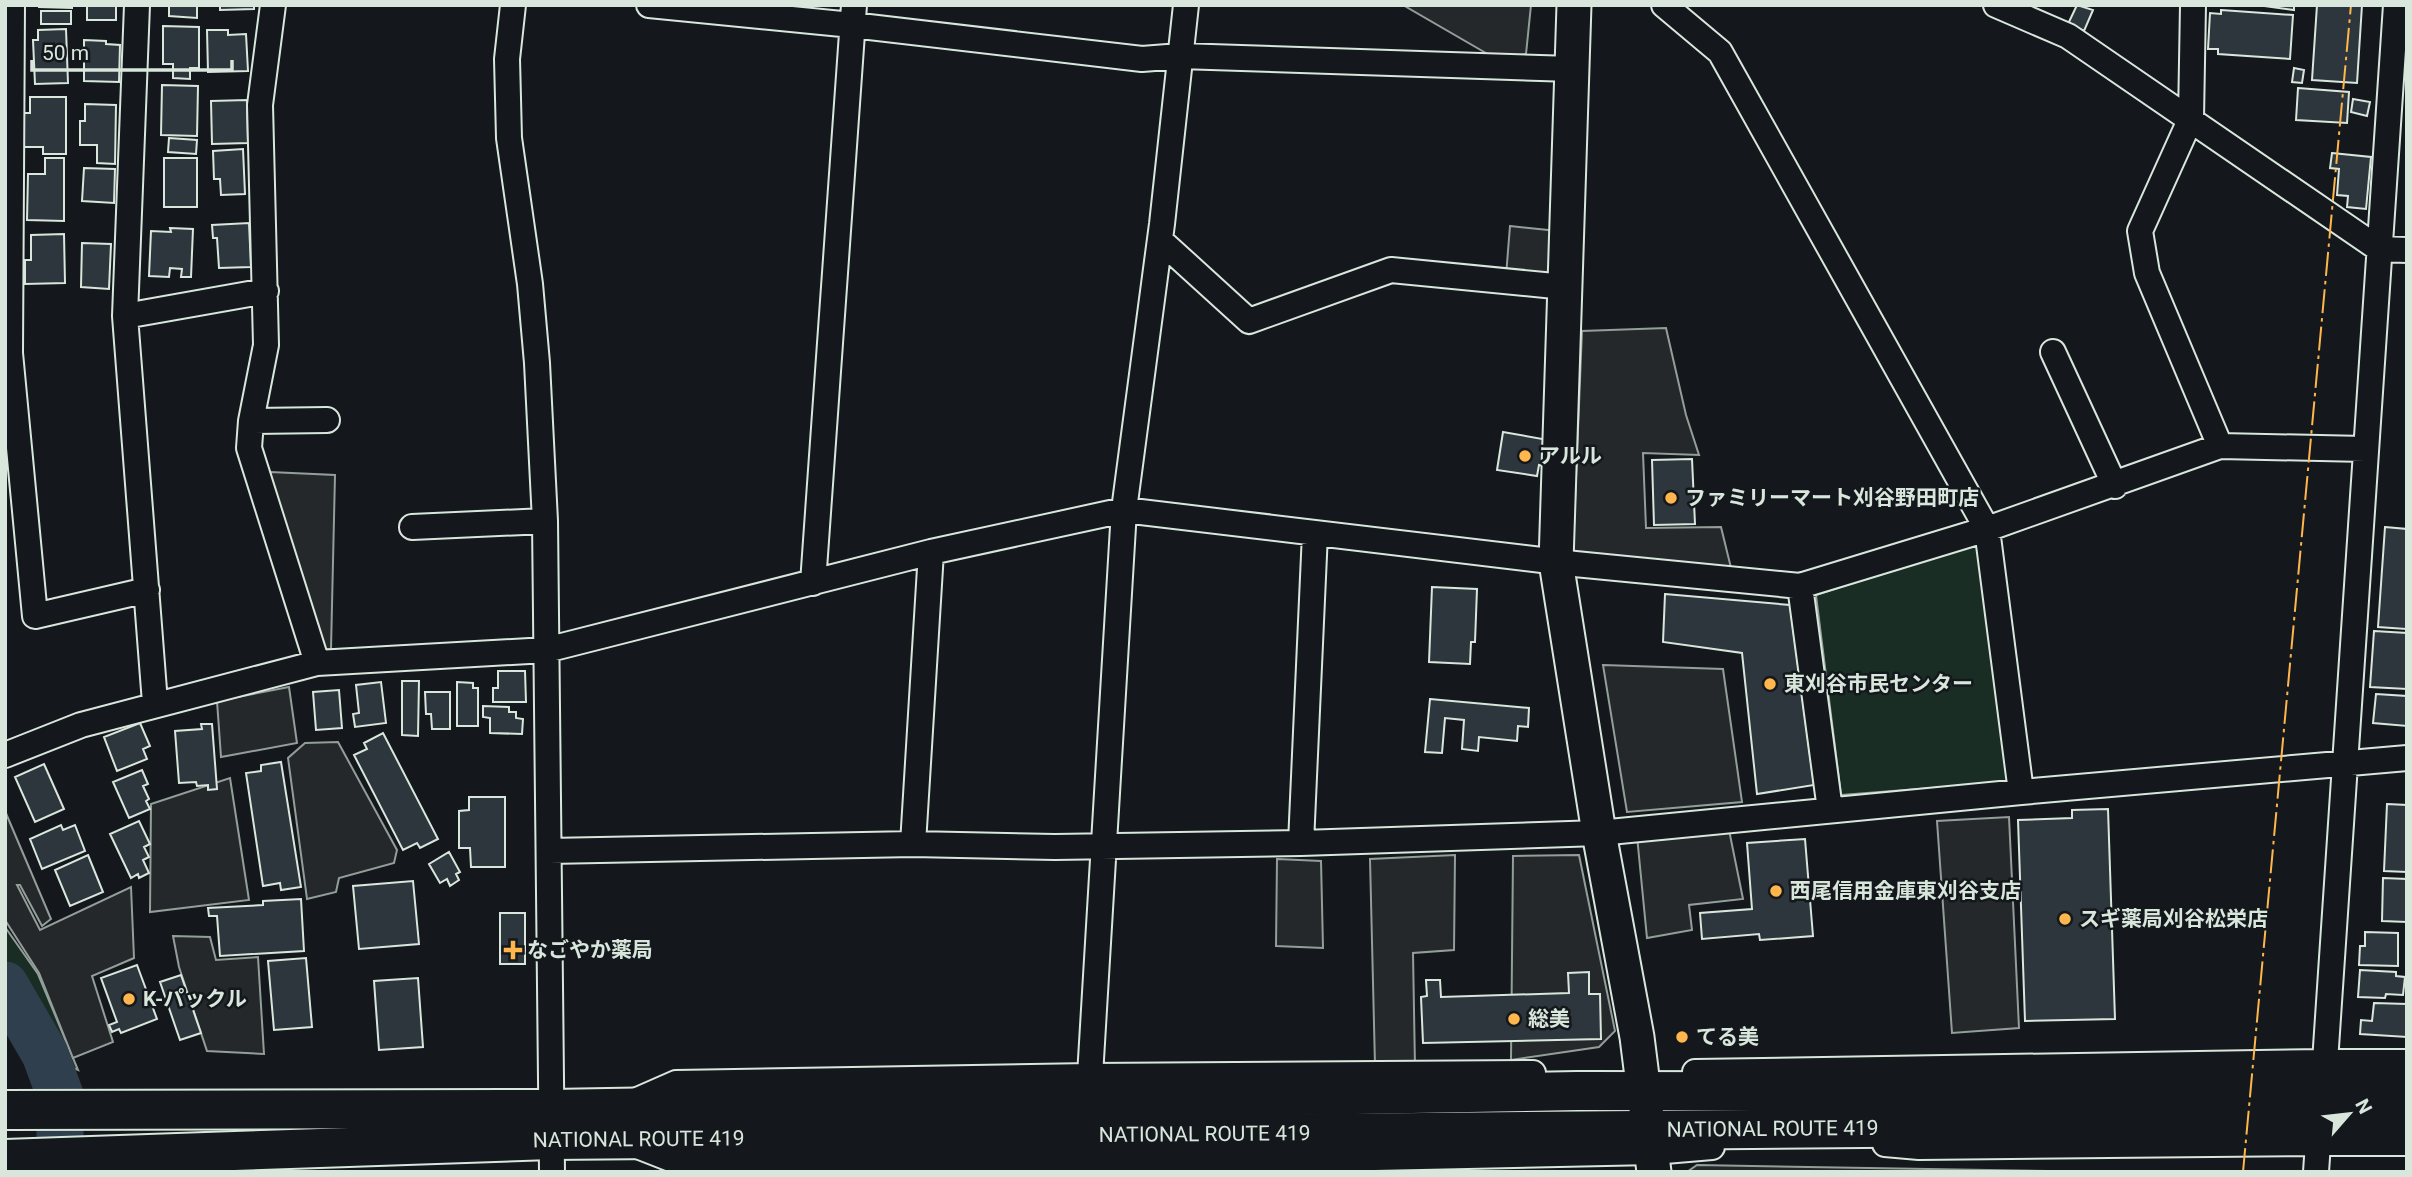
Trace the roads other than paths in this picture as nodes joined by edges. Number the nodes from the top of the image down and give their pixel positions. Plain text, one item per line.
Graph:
1 (12, 5) edge
2 (137, 5) edge
3 (273, 5) edge
4 (513, 5) edge
5 (649, 5) edge
6 (1186, 5) edge
7 (1574, 5) edge
8 (1664, 5) edge
9 (1996, 5) edge
10 (2193, 5) edge
11 (2396, 5) edge
12 (853, 15) edge
13 (1181, 56) junction
14 (1572, 69) junction
15 (2191, 118) junction
16 (1160, 240) junction
17 (2379, 249) junction
18 (2407, 250) edge
19 (1565, 287) junction
20 (266, 291) junction
21 (125, 316) junction
22 (2053, 352) dead end
23 (8, 354) edge
24 (327, 420) dead end
25 (251, 421) junction
26 (2221, 446) junction
27 (2365, 449) junction
28 (2115, 486) junction
29 (1124, 510) junction
30 (545, 522) junction
31 (412, 527) dead end
32 (1987, 529) junction
33 (1315, 533) junction
34 (930, 552) junction
35 (1556, 562) junction
36 (813, 583) junction
37 (1800, 586) junction
38 (147, 590) junction
39 (546, 650) junction
40 (317, 663) junction
41 (155, 704) junction
42 (5, 755) edge
43 (2407, 758) edge
44 (2344, 765) junction
45 (2021, 792) junction
46 (1830, 810) junction
47 (1598, 833) junction
48 (1301, 843) junction
49 (913, 844) junction
50 (1104, 845) junction
51 (550, 851) junction
52 (2325, 1062) junction
53 (2407, 1062) edge
54 (1090, 1076) junction
55 (1644, 1082) junction
56 (2407, 1093) edge
57 (17, 1110) edge
58 (621, 1123) junction
59 (2407, 1123) edge
60 (551, 1140) edge
61 (2318, 1143) junction
62 (2407, 1143) edge
63 (1652, 1151) edge
64 (23, 1165) edge
65 (717, 1168) edge
66 (1090, 1168) edge
67 (2316, 1172) edge

1 - 23 street
2 - 21 street
3 - 20 street
4 - 30 street
5 - 12 street
6 - 13 street
7 - 14 street
8 - 32 street
9 - 15 street
10 - 15 street
11 - 17 street
12 - 13 street
12 - 36 street
13 - 14 street
13 - 16 street
14 - 19 street
15 - 17 street
15 - 26 street
16 - 19 street
16 - 29 street
17 - 18 street
17 - 27 street
19 - 35 street
20 - 21 street
20 - 25 street
21 - 38 street
22 - 28 street
23 - 38 street
24 - 25 street
25 - 40 street
26 - 27 street
26 - 28 street
27 - 44 street
28 - 32 street
29 - 33 street
29 - 34 street
29 - 50 street
30 - 31 street
30 - 39 street
32 - 37 street
32 - 45 street
33 - 35 street
33 - 48 street
34 - 36 street
34 - 49 street
35 - 37 street
35 - 47 street
36 - 39 street
37 - 46 street
38 - 41 street
39 - 40 street
39 - 51 street
40 - 41 street
41 - 42 street
43 - 44 street
44 - 45 street
44 - 52 street
45 - 46 street
46 - 47 street
47 - 48 street
47 - 55 street
48 - 50 street
49 - 50 street
49 - 51 street
50 - 54 street
51 - 60 street
52 - 53 street
52 - 55 street
54 - 55 street
54 - 58 street
55 - 56 highway, NATIONAL ROUTE 419
55 - 58 highway, NATIONAL ROUTE 419
55 - 63 street
57 - 60 highway, NATIONAL ROUTE 419
58 - 60 highway, NATIONAL ROUTE 419
58 - 63 highway, NATIONAL ROUTE 419
58 - 65 street
59 - 63 highway, NATIONAL ROUTE 419
60 - 64 highway, NATIONAL ROUTE 419
61 - 62 street
61 - 63 street
61 - 67 street
63 - 66 street
65 - 66 street

